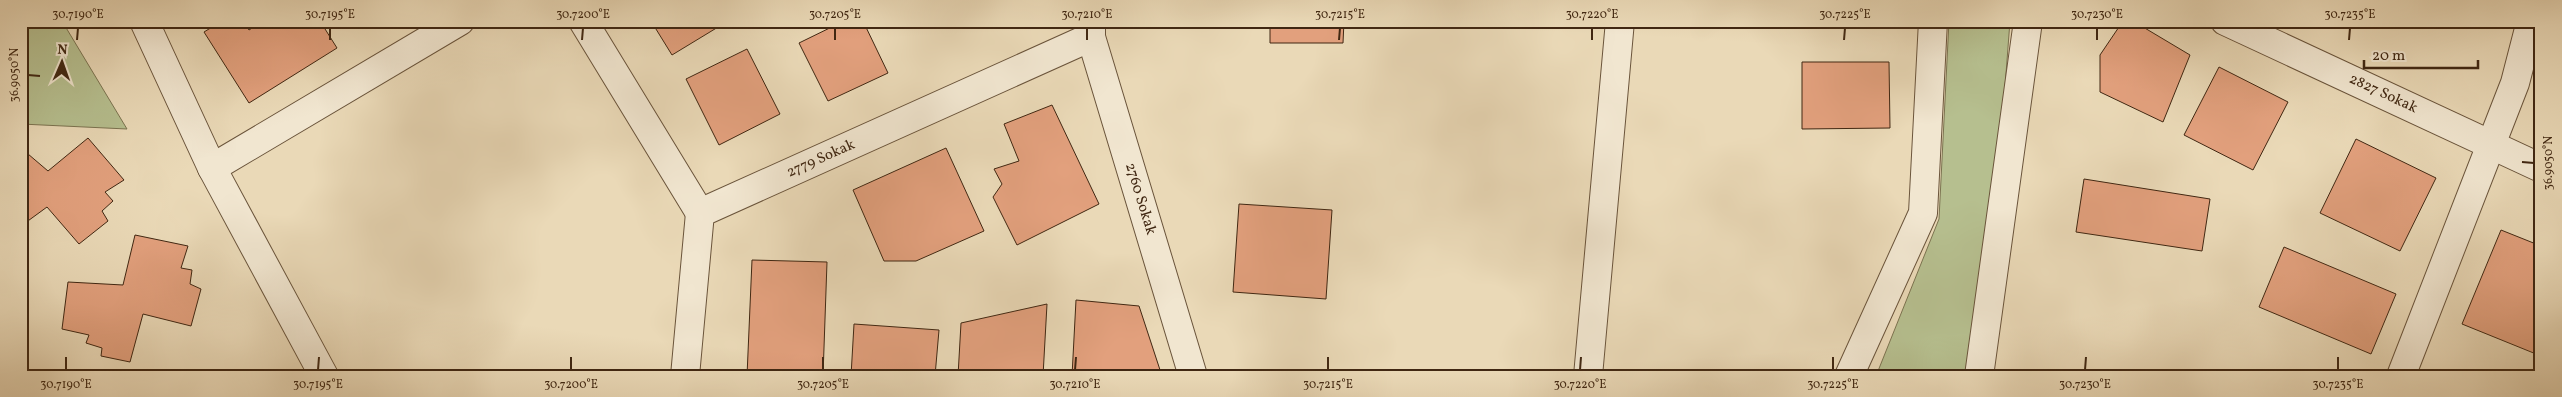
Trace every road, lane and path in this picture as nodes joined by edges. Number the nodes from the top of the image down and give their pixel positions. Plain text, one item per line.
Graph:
1 (144, 21) edge
2 (460, 21) edge
3 (583, 21) edge
4 (1620, 21) edge
5 (1933, 21) edge
6 (2028, 21) edge
7 (2225, 21) edge
8 (2531, 21) edge
9 (1091, 29) edge
10 (2490, 144) junction
11 (212, 168) junction
12 (2541, 168) edge
13 (700, 213) junction
14 (324, 376) edge
15 (686, 376) edge
16 (1193, 376) edge
17 (1588, 376) edge
18 (1849, 376) edge
19 (1979, 376) edge
20 (2401, 376) edge

1 - 11 street
2 - 11 street
3 - 13 street
4 - 17 street
5 - 18 street
6 - 19 street
7 - 10 street, 2827 Sokak
8 - 10 street
9 - 13 street, 2779 Sokak
9 - 16 street, 2760 Sokak
10 - 12 street, 2827 Sokak
10 - 20 street
11 - 14 street
13 - 15 street

